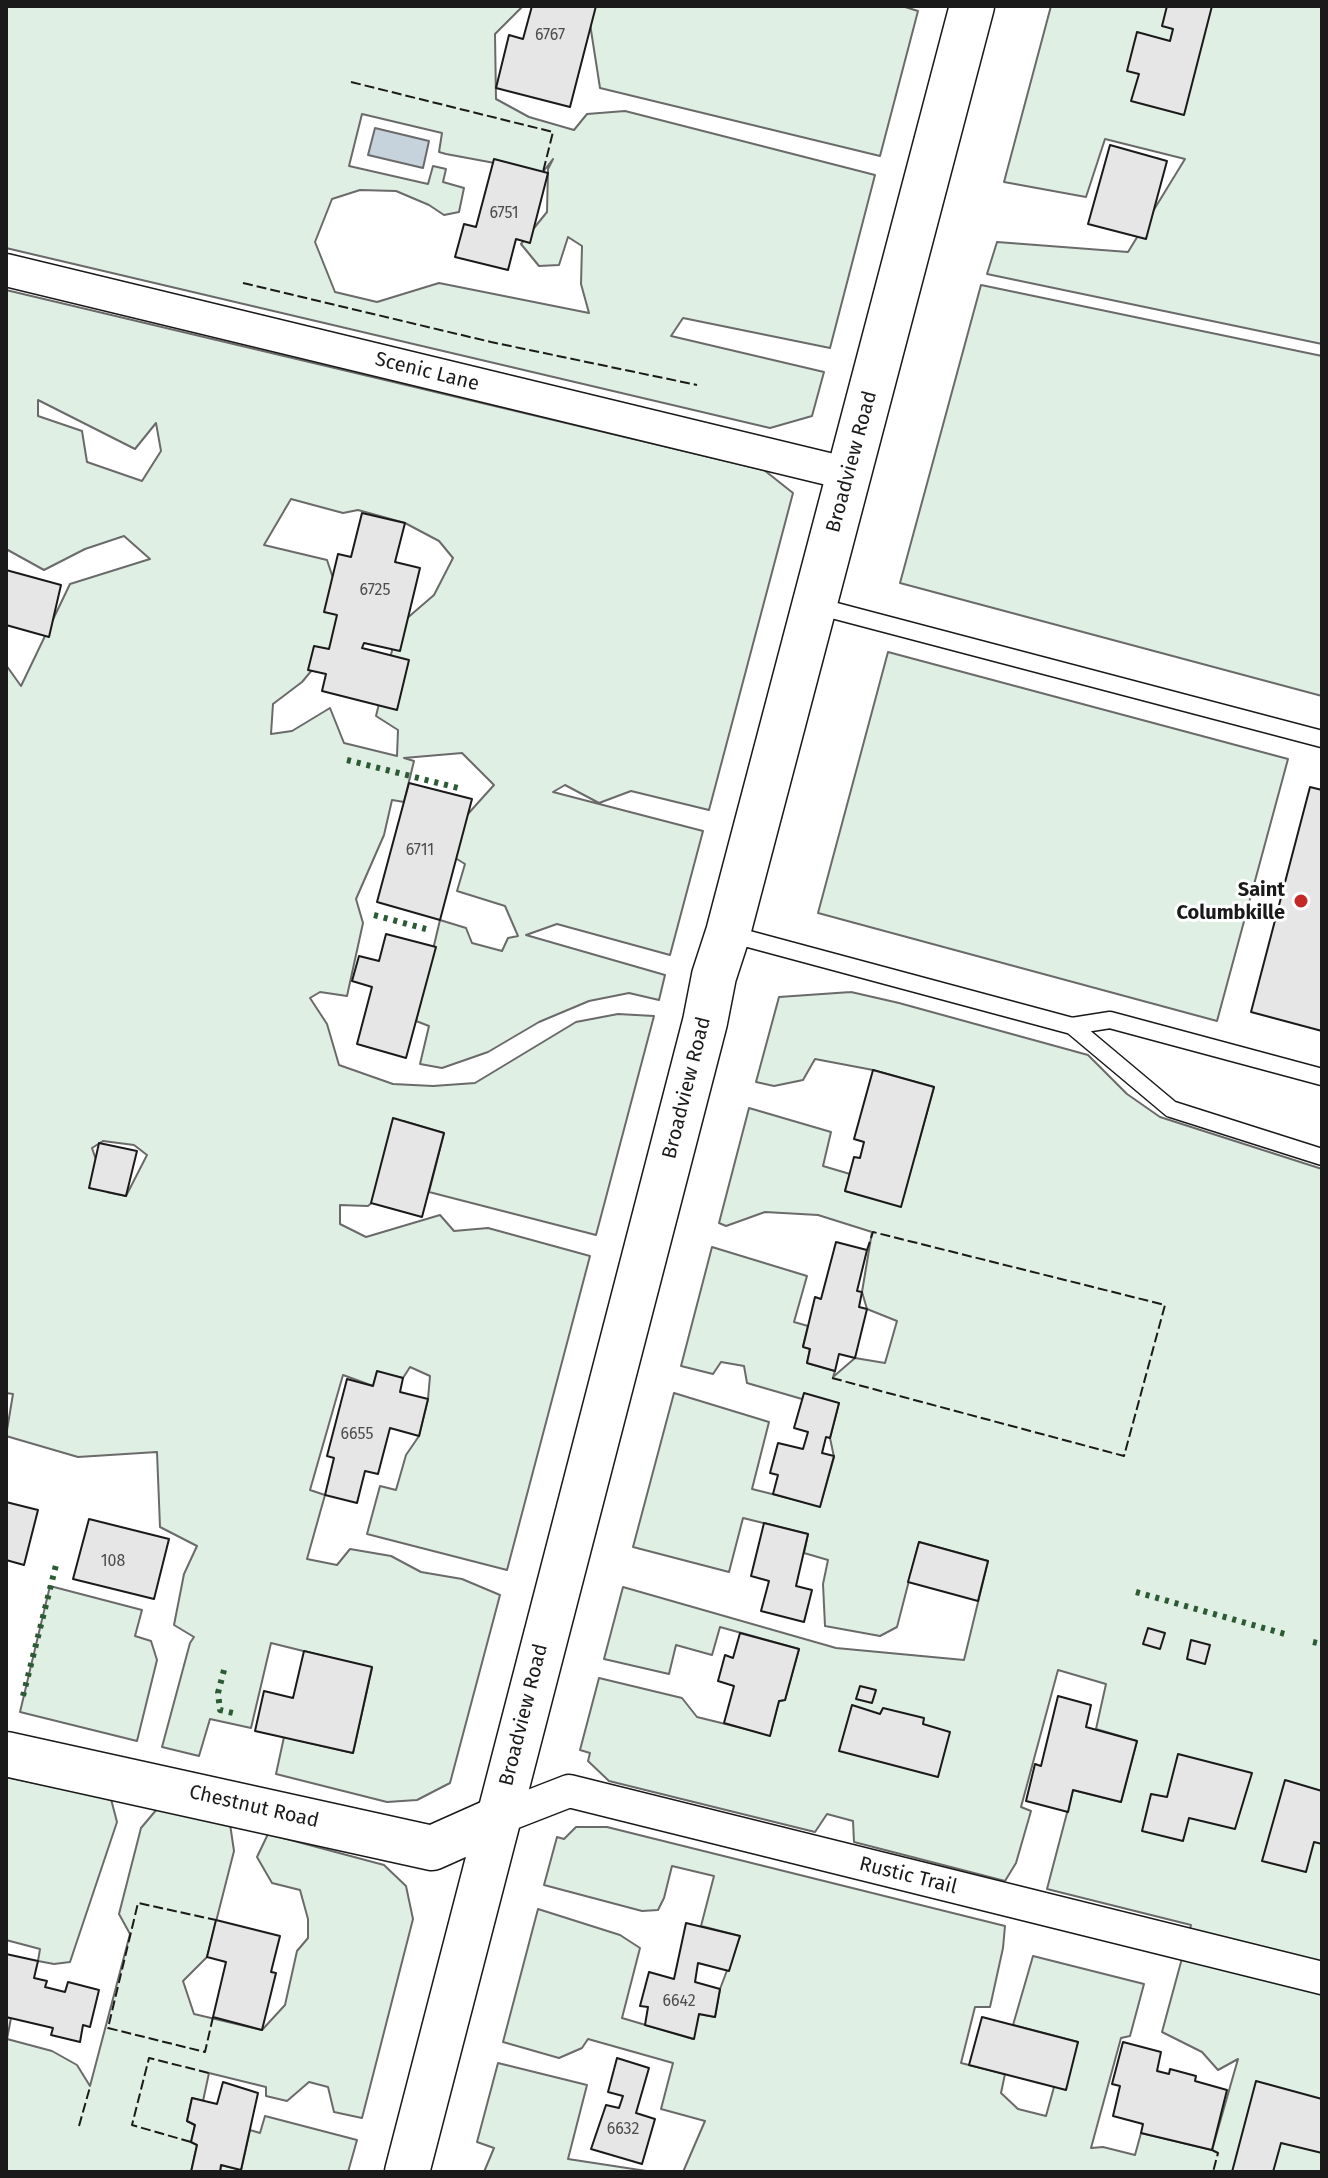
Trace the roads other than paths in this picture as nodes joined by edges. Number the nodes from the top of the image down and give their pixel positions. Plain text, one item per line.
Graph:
1 (972, 6) edge
2 (6, 270) edge
3 (849, 474) junction
4 (814, 606) junction
5 (1322, 739) edge
6 (728, 933) junction
7 (1072, 1026) junction
8 (1322, 1077) edge
9 (1322, 1157) edge
10 (6, 1754) edge
11 (497, 1819) junction
12 (1322, 1978) edge
13 (407, 2172) edge

1 - 3 main road, Broadview Road
2 - 3 street, Scenic Lane
3 - 4 main road, Broadview Road
4 - 5 lane
4 - 6 main road, Broadview Road
6 - 7 lane
6 - 11 main road, Broadview Road
7 - 8 lane
7 - 9 lane
10 - 11 main road, Chestnut Road
11 - 12 street, Rustic Trail
11 - 13 main road, Broadview Road

